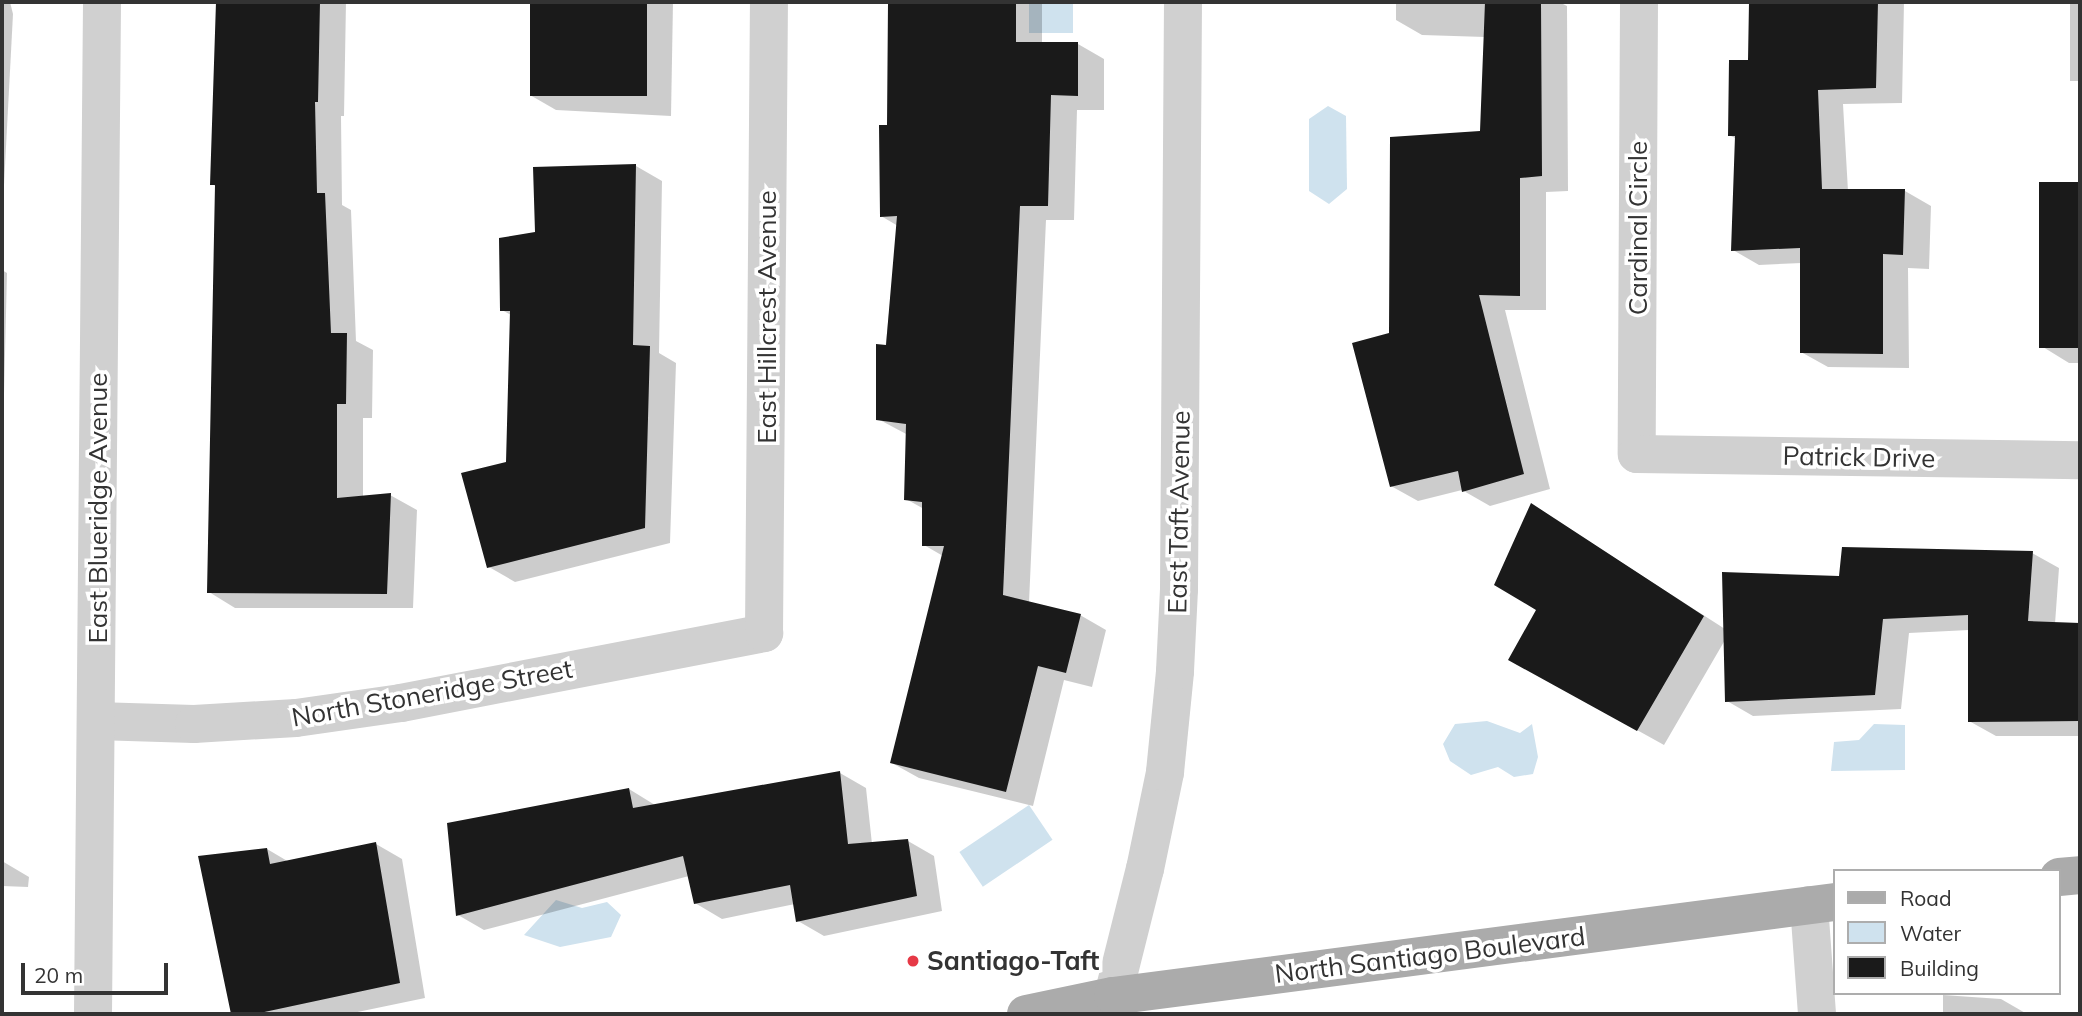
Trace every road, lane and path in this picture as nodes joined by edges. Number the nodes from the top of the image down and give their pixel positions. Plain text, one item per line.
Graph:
1 (102, 2) edge
2 (769, 2) edge
3 (1183, 2) edge
4 (1639, 2) edge
5 (1637, 454) joint
6 (2080, 460) edge
7 (764, 633) joint
8 (96, 721) junction
9 (2080, 875) edge
10 (2061, 877) edge
11 (1822, 903) edge
12 (1111, 1005) edge
13 (93, 1014) edge
14 (1026, 1014) edge
15 (1817, 1014) edge

1 - 8 street, East Blueridge Avenue
2 - 7 street, East Hillcrest Avenue
3 - 12 street, East Taft Avenue
4 - 5 street, Cardinal Circle
5 - 6 street, Patrick Drive
7 - 8 street, North Stoneridge Street
8 - 13 street, East Blueridge Avenue
9 - 10 main road
11 - 12 main road, North Santiago Boulevard
11 - 15 street
12 - 14 main road, North Santiago Boulevard

